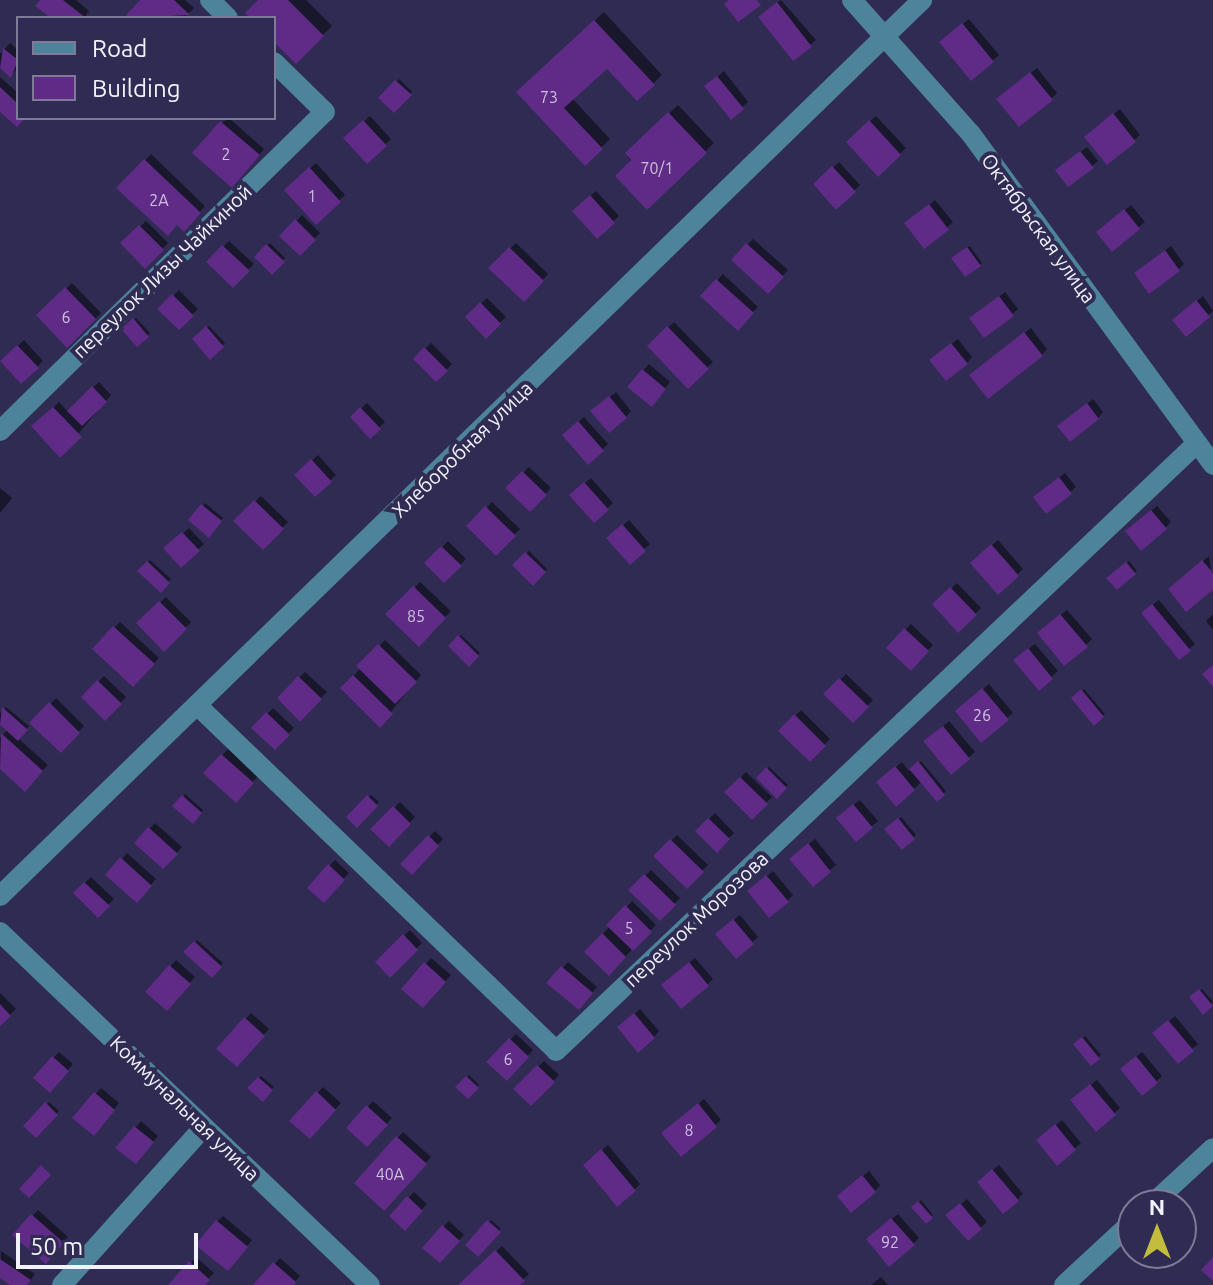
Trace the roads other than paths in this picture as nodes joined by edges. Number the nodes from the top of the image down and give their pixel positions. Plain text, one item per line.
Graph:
1 (210, 0) edge
2 (852, 0) edge
3 (922, 0) edge
4 (226, 16) edge
5 (883, 38) junction
6 (276, 64) edge
7 (0, 431) edge
8 (1196, 444) junction
9 (1213, 465) edge
10 (198, 706) junction
11 (0, 896) edge
12 (0, 932) edge
13 (204, 1127) junction
14 (1213, 1148) edge
15 (1168, 1189) edge
16 (1117, 1236) edge
17 (62, 1285) edge
18 (370, 1285) edge
19 (1064, 1285) edge

1 - 4 street
2 - 5 street, Октябрьская улица
3 - 5 street, Хлеборобная улица
5 - 8 street, Октябрьская улица
5 - 10 street, Хлеборобная улица
6 - 7 street, переулок Лизы Чайкиной
8 - 9 street, Октябрьская улица
8 - 10 street, переулок Морозова
10 - 11 street, Хлеборобная улица
12 - 13 street, Коммунальная улица
13 - 17 street
13 - 18 street, Коммунальная улица
14 - 15 street
16 - 19 street

